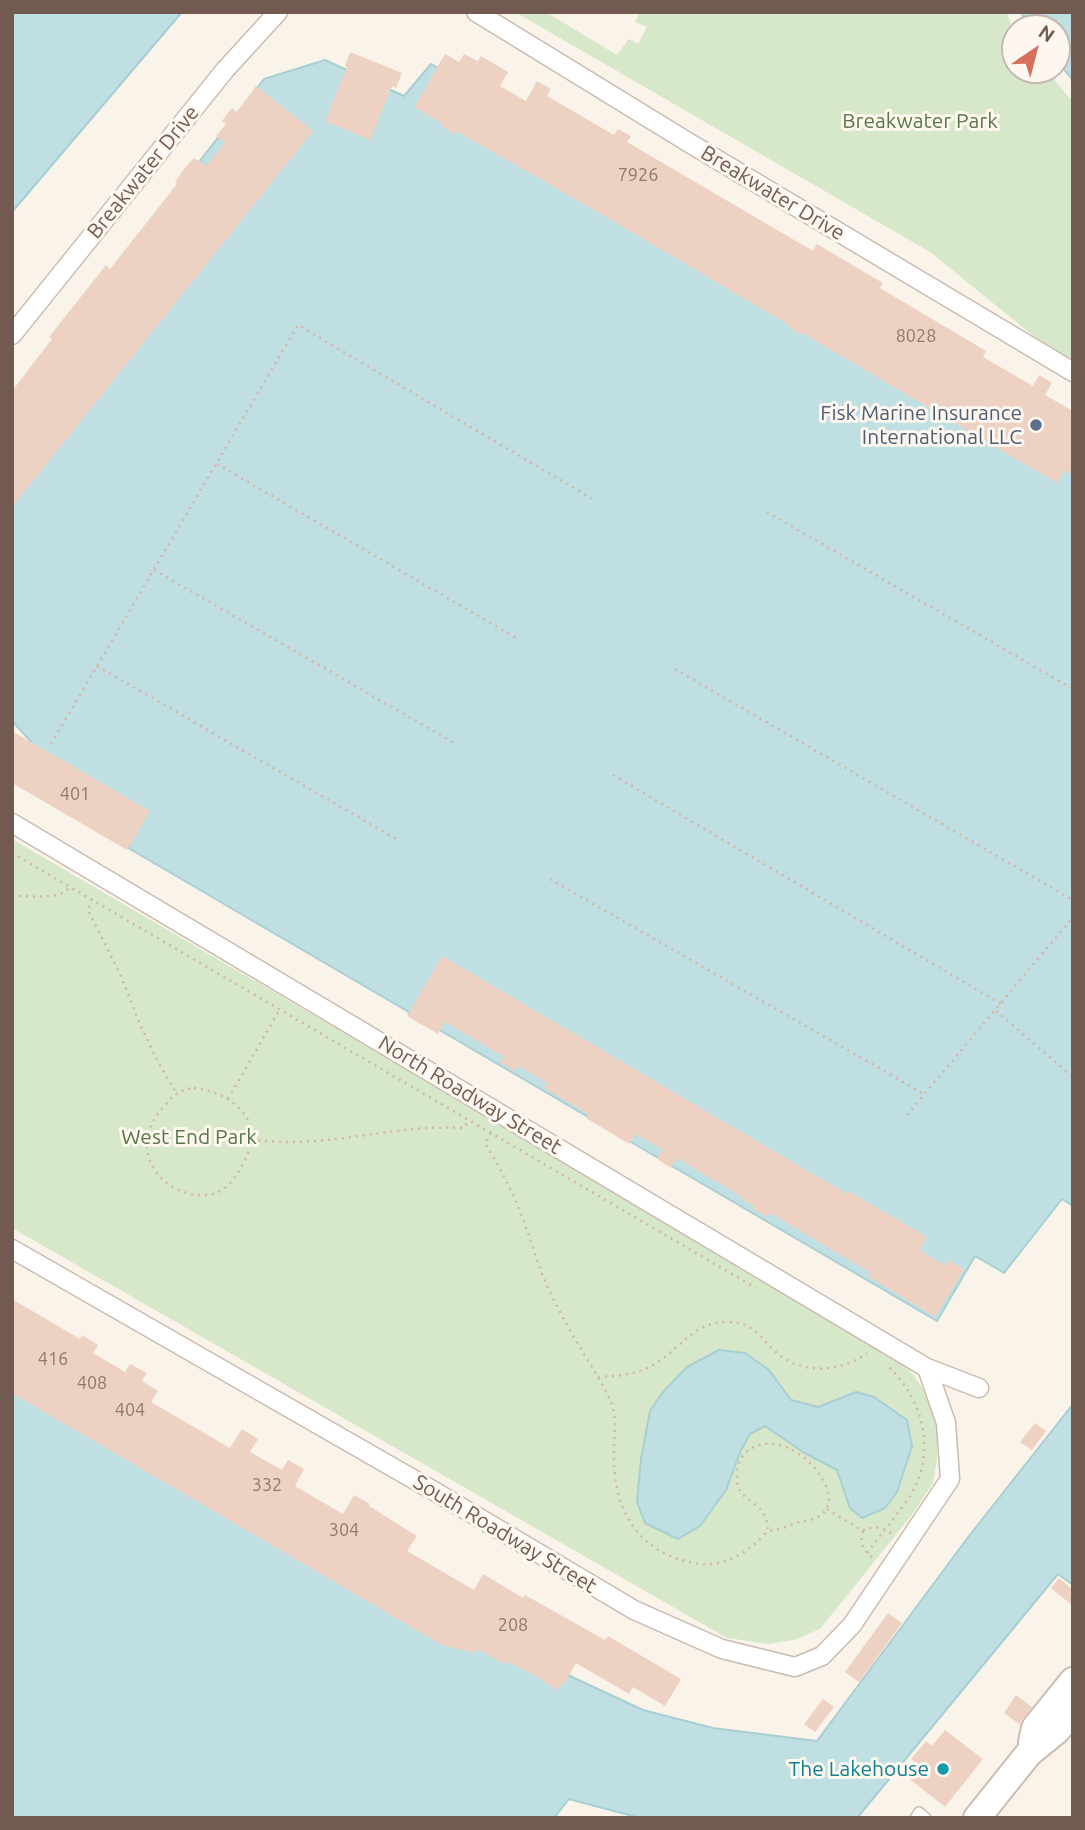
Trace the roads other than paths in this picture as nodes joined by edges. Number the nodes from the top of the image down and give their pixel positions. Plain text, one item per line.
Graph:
1 (278, 12) edge
2 (476, 12) edge
3 (12, 335) edge
4 (1073, 372) edge
5 (12, 823) edge
6 (12, 1249) edge
7 (927, 1368) junction
8 (979, 1388) dead end
9 (1073, 1681) edge
10 (1073, 1711) edge
11 (1029, 1753) junction
12 (915, 1818) edge
13 (926, 1818) edge
14 (977, 1818) edge

1 - 3 street, Breakwater Drive
2 - 4 street, Breakwater Drive
5 - 7 street, North Roadway Street
6 - 7 street, South Roadway Street
7 - 8 street, North Roadway Street
9 - 11 street
10 - 11 street
11 - 14 street
12 - 13 lane

